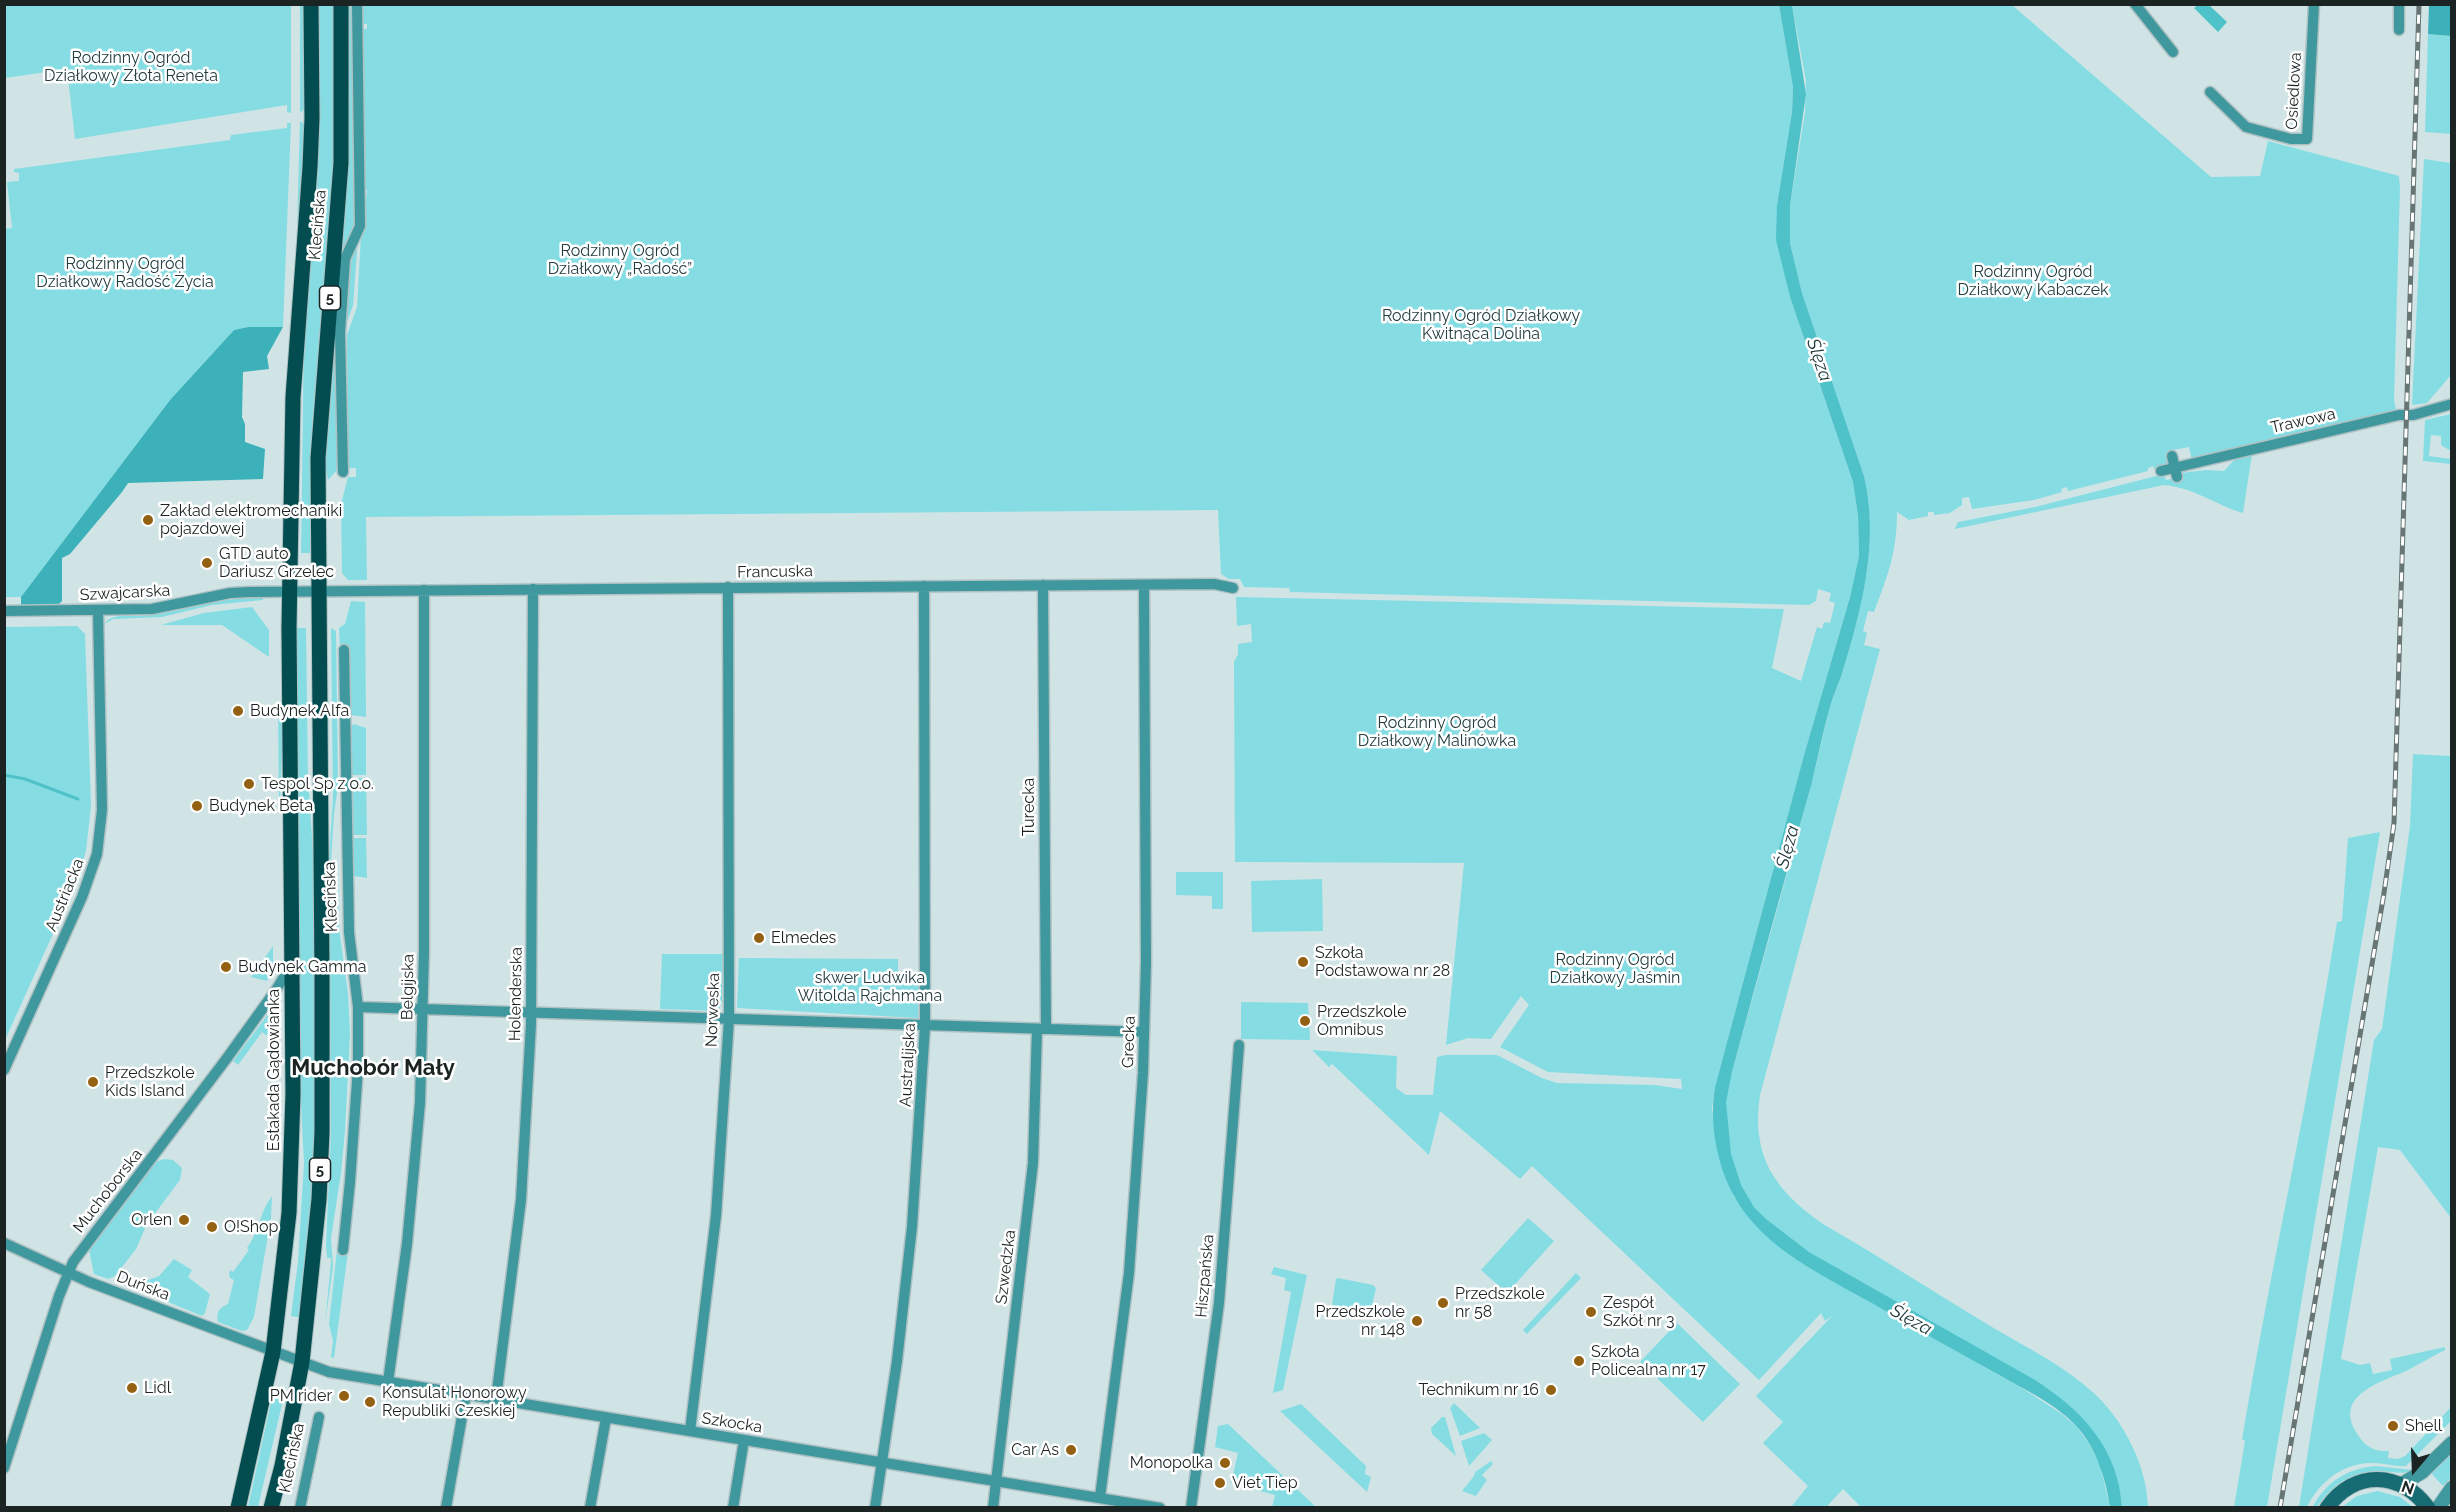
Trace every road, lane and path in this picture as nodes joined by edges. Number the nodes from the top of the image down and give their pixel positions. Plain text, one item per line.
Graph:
1 (311, 4) edge
2 (341, 4) edge
3 (357, 4) edge
4 (2135, 4) edge
5 (2314, 4) edge
6 (2399, 4) edge
7 (2398, 30) dead end
8 (2173, 52) dead end
9 (2210, 92) dead end
10 (2451, 404) edge
11 (2172, 456) dead end
12 (2161, 471) dead end
13 (343, 472) dead end
14 (2176, 472) junction
15 (1043, 585) junction
16 (1144, 585) junction
17 (924, 586) junction
18 (728, 587) junction
19 (1233, 588) dead end
20 (533, 589) junction
21 (424, 590) junction
22 (290, 592) junction
23 (317, 592) junction
24 (4, 611) edge
25 (98, 611) junction
26 (344, 650) dead end
27 (292, 962) junction
28 (358, 1007) junction
29 (423, 1009) junction
30 (532, 1012) junction
31 (729, 1019) junction
32 (925, 1026) junction
33 (1042, 1029) junction
34 (1144, 1032) junction
35 (1239, 1045) dead end
36 (4, 1070) edge
37 (4, 1243) edge
38 (343, 1250) dead end
39 (68, 1272) junction
40 (273, 1352) junction
41 (302, 1362) junction
42 (388, 1382) junction
43 (466, 1395) junction
44 (496, 1399) junction
45 (319, 1417) dead end
46 (606, 1418) junction
47 (690, 1431) junction
48 (744, 1440) junction
49 (2451, 1443) edge
50 (883, 1462) junction
51 (4, 1468) edge
52 (996, 1481) junction
53 (2402, 1484) junction
54 (2451, 1488) edge
55 (1100, 1497) junction
56 (238, 1508) edge
57 (271, 1508) edge
58 (300, 1508) edge
59 (446, 1508) edge
60 (590, 1508) edge
61 (733, 1508) edge
62 (875, 1508) edge
63 (993, 1508) edge
64 (1160, 1508) edge
65 (1191, 1508) edge
66 (2327, 1508) edge
67 (2428, 1508) edge
68 (2438, 1508) edge

1 - 22 main road, Klecińska / 5
2 - 23 main road, Klecińska / 5
3 - 13 street
4 - 8 street
5 - 9 street, Osiedlowa
6 - 7 street
10 - 14 street, Trawowa
11 - 14 street
12 - 14 street, Trawowa
15 - 16 street, Francuska
15 - 17 street, Francuska
15 - 33 street, Turecka
16 - 19 street, Francuska
16 - 34 street, Grecka
17 - 18 street, Francuska
17 - 32 street, Australijska
18 - 20 street, Francuska
18 - 31 street, Norweska
20 - 21 street, Francuska
20 - 30 street, Holenderska
21 - 23 street, Francuska
21 - 29 street, Belgijska
22 - 23 street, Szwajcarska
22 - 25 street, Szwajcarska
22 - 27 main road, Estakada Gądowianka / 5
23 - 41 main road, 5
24 - 25 street, Szwajcarska
25 - 36 street, Austriacka
26 - 28 street, Klecińska
27 - 39 street, Muchoborska
27 - 40 main road, Estakada Gądowianka / 5
28 - 29 street
28 - 38 street, Klecińska
29 - 30 street
29 - 42 street, Belgijska
30 - 31 street
30 - 44 street, Holenderska
31 - 32 street
31 - 47 street, Norweska
32 - 33 street
32 - 50 street, Australijska
33 - 34 street
33 - 52 street, Szwedzka
34 - 55 street, Grecka
35 - 65 street, Hiszpańska
37 - 39 street, Duńska
39 - 40 street, Duńska
39 - 51 street, Muchoborska
40 - 41 street, Duńska
40 - 56 main road, Estakada Gądowianka / 5
41 - 42 street, Szkocka
41 - 57 main road, 5
42 - 43 street, Szkocka
43 - 44 street, Szkocka
43 - 59 street
44 - 46 street, Szkocka
45 - 58 street, Klecińska
46 - 47 street, Szkocka
46 - 60 street
47 - 48 street, Szkocka
48 - 50 street, Szkocka
48 - 61 street
49 - 53 street
50 - 52 street, Szkocka
50 - 62 street, Australijska
52 - 55 street, Szkocka
52 - 63 street, Szwedzka
53 - 66 main road
53 - 67 main road
54 - 68 street
55 - 64 street, Szkocka

